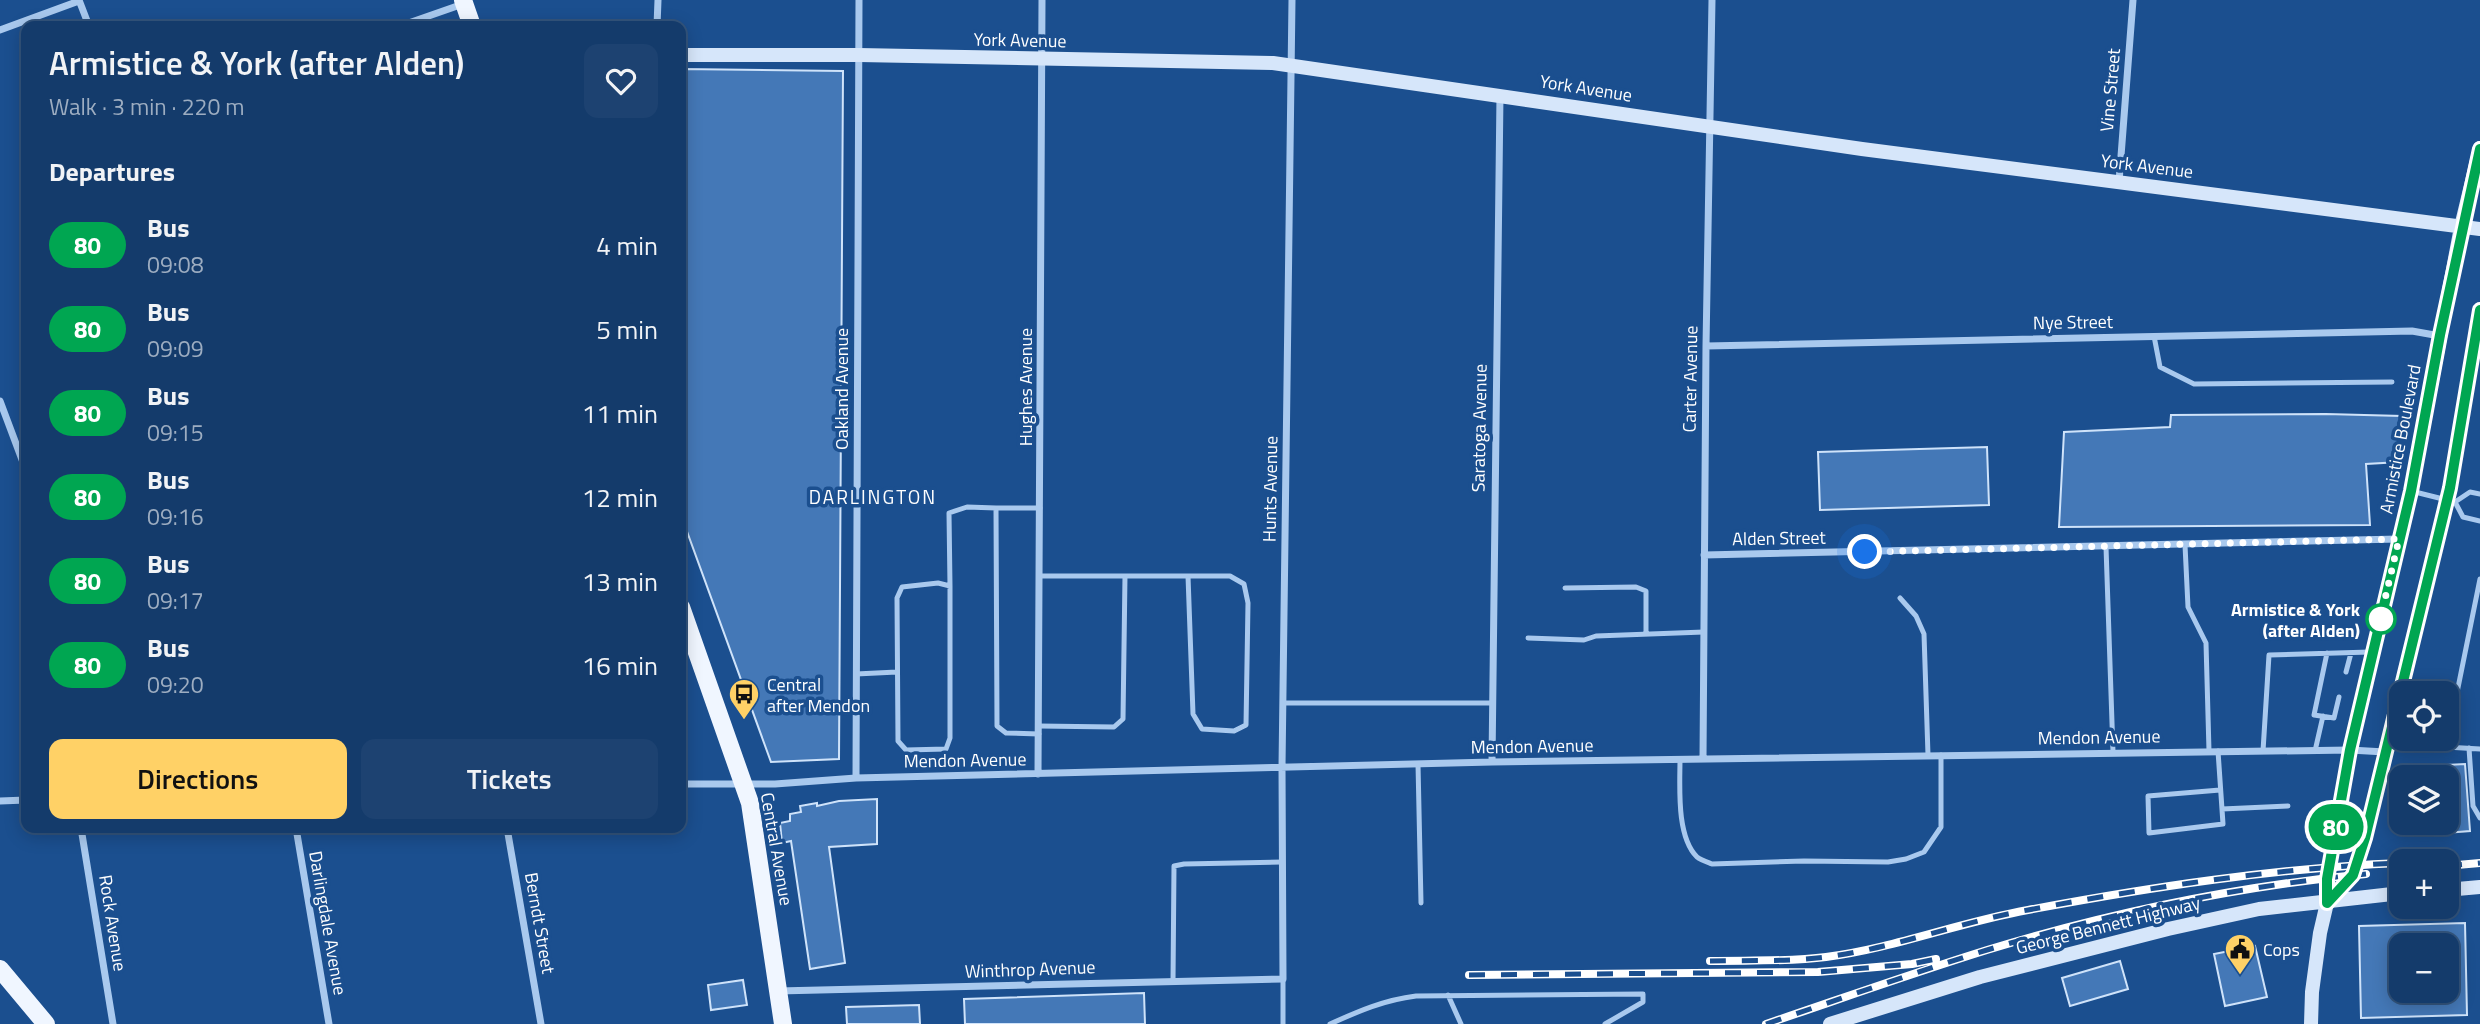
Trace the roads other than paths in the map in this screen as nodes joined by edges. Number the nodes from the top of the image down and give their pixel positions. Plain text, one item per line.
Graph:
1 (79, 0) edge
2 (658, 0) edge
3 (859, 0) edge
4 (1042, 0) edge
5 (1292, 0) edge
6 (1712, 0) edge
7 (2133, 0) edge
8 (463, 2) edge
9 (24, 21) edge
10 (87, 21) edge
11 (413, 21) edge
12 (470, 21) edge
13 (657, 21) edge
14 (21, 22) edge
15 (0, 30) edge
16 (686, 55) edge
17 (859, 55) junction
18 (1042, 60) junction
19 (1291, 65) junction
20 (1500, 95) junction
21 (1709, 128) junction
22 (2480, 148) edge
23 (2119, 182) junction
24 (2461, 227) junction
25 (2480, 229) edge
26 (2480, 310) edge
27 (2440, 335) junction
28 (2154, 336) junction
29 (1706, 346) junction
30 (2392, 382) dead end
31 (0, 401) edge
32 (21, 457) edge
33 (2411, 491) junction
34 (2480, 494) edge
35 (2450, 501) junction
36 (996, 508) junction
37 (1040, 508) junction
38 (2480, 521) edge
39 (2399, 539) junction
40 (2185, 545) junction
41 (2106, 547) junction
42 (1704, 555) junction
43 (1040, 576) junction
44 (1125, 576) junction
45 (1188, 576) junction
46 (2480, 579) edge
47 (950, 586) junction
48 (1565, 588) dead end
49 (1900, 598) dead end
50 (686, 621) edge
51 (1704, 632) junction
52 (1646, 634) junction
53 (1528, 638) dead end
54 (2373, 652) junction
55 (2327, 653) junction
56 (2351, 653) junction
57 (897, 672) junction
58 (2346, 672) dead end
59 (856, 674) junction
60 (2339, 697) dead end
61 (1283, 703) junction
62 (1493, 703) junction
63 (2323, 716) junction
64 (1039, 730) junction
65 (2469, 748) junction
66 (2480, 749) edge
67 (2350, 750) junction
68 (2213, 751) junction
69 (2263, 751) junction
70 (2315, 751) junction
71 (2113, 752) junction
72 (2385, 752) junction
73 (1928, 755) junction
74 (1941, 755) junction
75 (1703, 759) junction
76 (1680, 760) junction
77 (1492, 762) junction
78 (1418, 764) junction
79 (1282, 767) junction
80 (1038, 774) junction
81 (856, 778) junction
82 (686, 784) edge
83 (745, 784) junction
84 (2220, 790) junction
85 (21, 800) edge
86 (0, 801) edge
87 (2288, 806) dead end
88 (2222, 808) junction
89 (2480, 818) edge
90 (82, 833) edge
91 (297, 833) edge
92 (508, 833) edge
93 (1282, 862) junction
94 (2480, 887) edge
95 (2459, 889) edge
96 (2389, 895) edge
97 (1421, 903) dead end
98 (2327, 903) junction
99 (0, 969) edge
100 (1283, 979) junction
101 (1173, 981) junction
102 (777, 991) junction
103 (1448, 995) junction
104 (46, 1024) edge
105 (113, 1024) edge
106 (329, 1024) edge
107 (541, 1024) edge
108 (783, 1024) edge
109 (1283, 1024) edge
110 (1330, 1024) edge
111 (1461, 1024) edge
112 (1605, 1024) edge
113 (1830, 1024) edge
114 (2311, 1024) edge

1 - 9 street
1 - 10 street
2 - 13 street
3 - 17 street, Oakland Avenue
4 - 18 street, Hughes Avenue
5 - 19 street, Hunts Avenue
6 - 21 street, Carter Avenue
7 - 23 street, Vine Street
8 - 11 street
8 - 12 main road
14 - 15 street
16 - 17 main road, York Avenue
17 - 18 main road, York Avenue
17 - 59 street, Oakland Avenue
18 - 19 main road, York Avenue
18 - 37 street, Hughes Avenue
19 - 20 main road, York Avenue
19 - 61 street, Hunts Avenue
20 - 21 main road, York Avenue
20 - 62 street, Saratoga Avenue
21 - 23 main road, York Avenue
21 - 29 street, Carter Avenue
22 - 24 main road, Armistice Boulevard
23 - 24 main road, York Avenue
24 - 25 main road, York Avenue
24 - 27 main road, Armistice Boulevard
26 - 35 main road
27 - 28 street, Nye Street
27 - 33 main road, Armistice Boulevard
28 - 29 street, Nye Street
28 - 30 lane
29 - 42 street, Carter Avenue
31 - 32 street
33 - 35 lane
33 - 39 main road, Armistice Boulevard
34 - 35 lane
35 - 38 lane
35 - 72 main road
36 - 37 lane
36 - 47 lane
36 - 64 lane
37 - 43 street, Hughes Avenue
39 - 40 street, Alden Street
39 - 54 main road, Armistice Boulevard
40 - 41 street, Alden Street
40 - 68 lane
41 - 42 street, Alden Street
41 - 71 lane
42 - 51 street, Carter Avenue
43 - 44 lane
43 - 64 street, Hughes Avenue
44 - 45 lane
44 - 64 lane
45 - 45 lane
46 - 65 lane
47 - 57 lane
47 - 57 lane
48 - 52 lane
49 - 73 lane
50 - 83 main road, Central Avenue
51 - 52 lane
51 - 75 street, Carter Avenue
52 - 53 lane
54 - 56 lane
54 - 67 main road, Armistice Boulevard
55 - 56 lane
55 - 63 lane
55 - 69 lane
56 - 58 lane
57 - 59 lane
59 - 81 street, Oakland Avenue
60 - 63 lane
61 - 62 lane
61 - 79 street, Hunts Avenue
62 - 77 street, Saratoga Avenue
63 - 70 lane
64 - 80 street, Hughes Avenue
65 - 66 lane
65 - 89 lane
67 - 70 street, Mendon Avenue
67 - 72 street, Mendon Avenue
67 - 98 main road, Armistice Boulevard
68 - 69 street, Mendon Avenue
68 - 71 street, Mendon Avenue
68 - 84 lane
69 - 70 street, Mendon Avenue
71 - 74 street, Mendon Avenue
72 - 98 main road
73 - 74 street, Mendon Avenue
73 - 75 street, Mendon Avenue
74 - 76 lane
75 - 76 street, Mendon Avenue
76 - 77 street, Mendon Avenue
77 - 78 street, Mendon Avenue
78 - 79 street, Mendon Avenue
78 - 97 lane
79 - 80 street, Mendon Avenue
79 - 93 street, Hunts Avenue
80 - 81 street, Mendon Avenue
81 - 83 street, Mendon Avenue
82 - 83 street, Mendon Avenue
83 - 102 main road, Central Avenue
84 - 88 lane
84 - 88 lane
85 - 86 street
87 - 88 lane
90 - 105 street, Rock Avenue
91 - 106 street, Darlingdale Avenue
92 - 107 street, Berndt Street
93 - 100 street, Hunts Avenue
93 - 101 lane
94 - 95 main road
96 - 98 main road, George Bennett Highway
98 - 113 main road, George Bennett Highway
98 - 114 main road, Armistice Boulevard
99 - 104 main road
100 - 101 street, Winthrop Avenue
100 - 109 lane
101 - 102 street, Winthrop Avenue
102 - 108 main road, Central Avenue
103 - 110 lane
103 - 111 lane
103 - 112 lane

